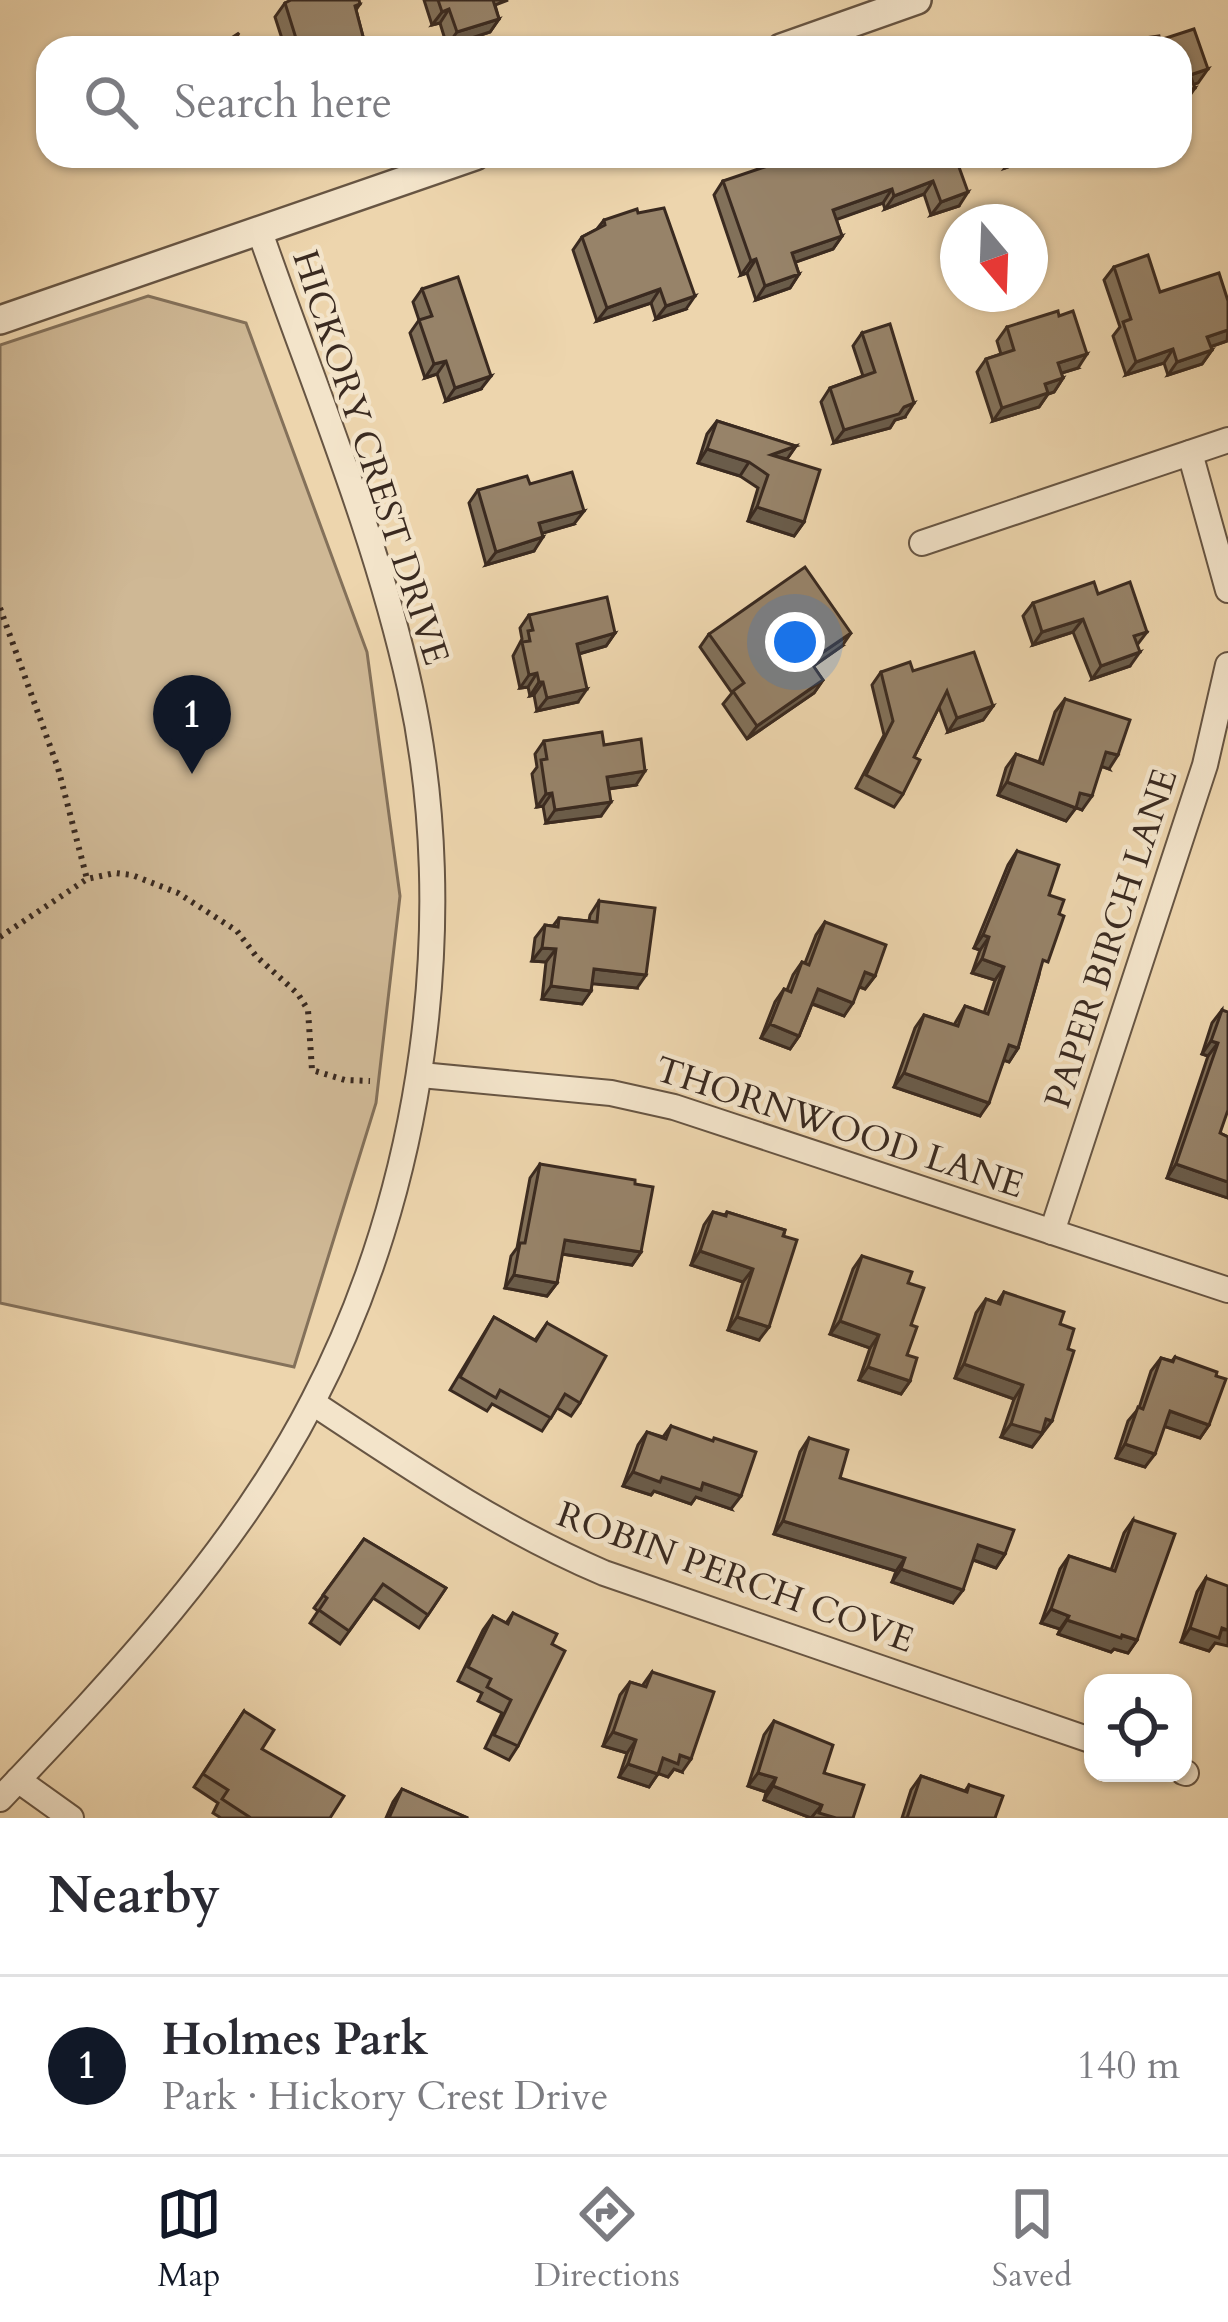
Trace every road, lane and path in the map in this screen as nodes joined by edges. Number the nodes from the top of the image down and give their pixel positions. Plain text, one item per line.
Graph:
1 (917, 0) edge
2 (815, 36) edge
3 (441, 168) edge
4 (260, 232) junction
5 (0, 320) edge
6 (1228, 440) edge
7 (1190, 453) junction
8 (922, 543) dead end
9 (1228, 590) edge
10 (0, 608) edge
11 (1228, 665) edge
12 (88, 879) junction
13 (0, 937) edge
14 (421, 1075) junction
15 (370, 1081) dead end
16 (1052, 1232) junction
17 (1228, 1290) edge
18 (313, 1403) junction
19 (1084, 1738) edge
20 (9, 1789) edge
21 (71, 1818) edge

1 - 2 street
3 - 4 street
4 - 5 street
4 - 14 street, HICKORY CREST DRIVE
6 - 7 street
7 - 8 street
7 - 9 street
10 - 12 path
11 - 16 street, PAPER BIRCH LANE
12 - 13 path
12 - 15 path
14 - 16 street, THORNWOOD LANE
14 - 18 street, HICKORY CREST DRIVE
16 - 17 street, THORNWOOD LANE
18 - 19 street, ROBIN PERCH COVE
18 - 20 street, HICKORY CREST DRIVE
20 - 21 street

